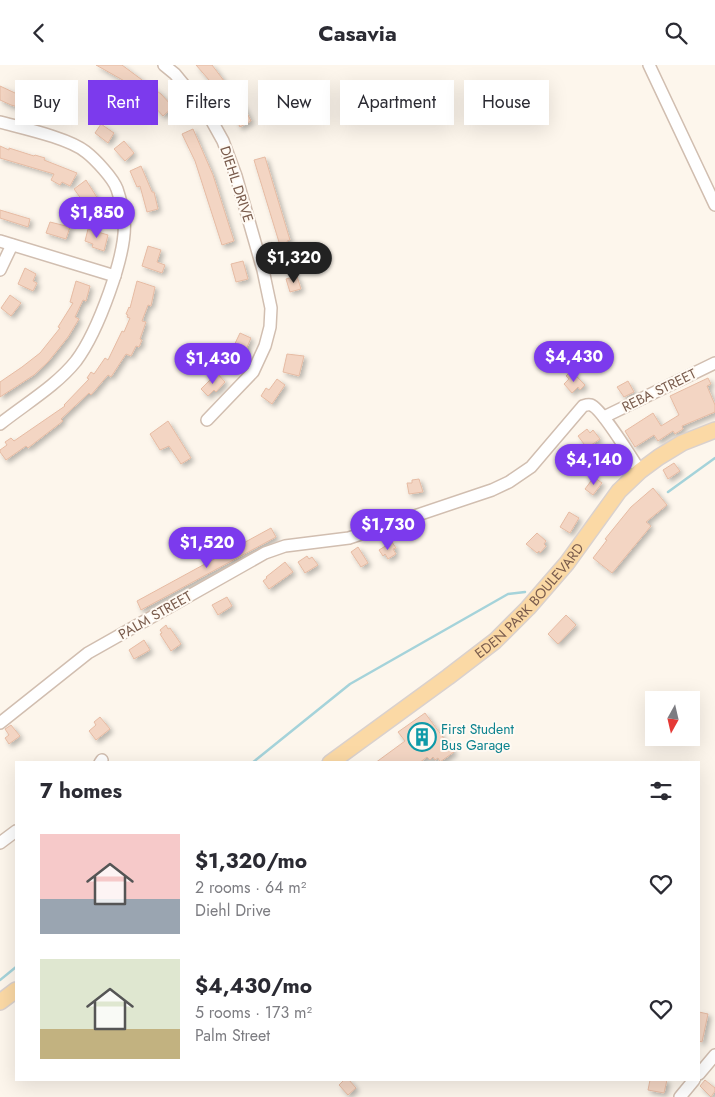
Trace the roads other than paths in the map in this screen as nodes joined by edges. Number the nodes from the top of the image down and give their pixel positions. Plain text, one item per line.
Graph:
1 (164, 65) edge
2 (649, 65) edge
3 (0, 122) edge
4 (715, 205) edge
5 (0, 241) edge
6 (12, 245) junction
7 (0, 270) edge
8 (114, 276) junction
9 (715, 363) edge
10 (604, 417) junction
11 (207, 420) dead end
12 (0, 424) edge
13 (715, 430) edge
14 (640, 471) junction
15 (0, 723) edge
16 (333, 761) edge
17 (15, 832) edge
18 (0, 843) edge
19 (15, 991) edge
20 (0, 1002) edge
21 (715, 1055) edge
22 (700, 1073) edge
23 (693, 1081) edge
24 (680, 1097) edge

1 - 11 street, DIEHL DRIVE
2 - 4 street
3 - 8 street
5 - 6 street
6 - 7 street
6 - 8 street
8 - 12 street
9 - 10 street, REBA STREET
10 - 14 street, PALM STREET
10 - 15 street, PALM STREET
13 - 14 main road, EDEN PARK BOULEVARD
14 - 16 main road, EDEN PARK BOULEVARD
17 - 18 street
19 - 20 main road
21 - 22 street
23 - 24 street

